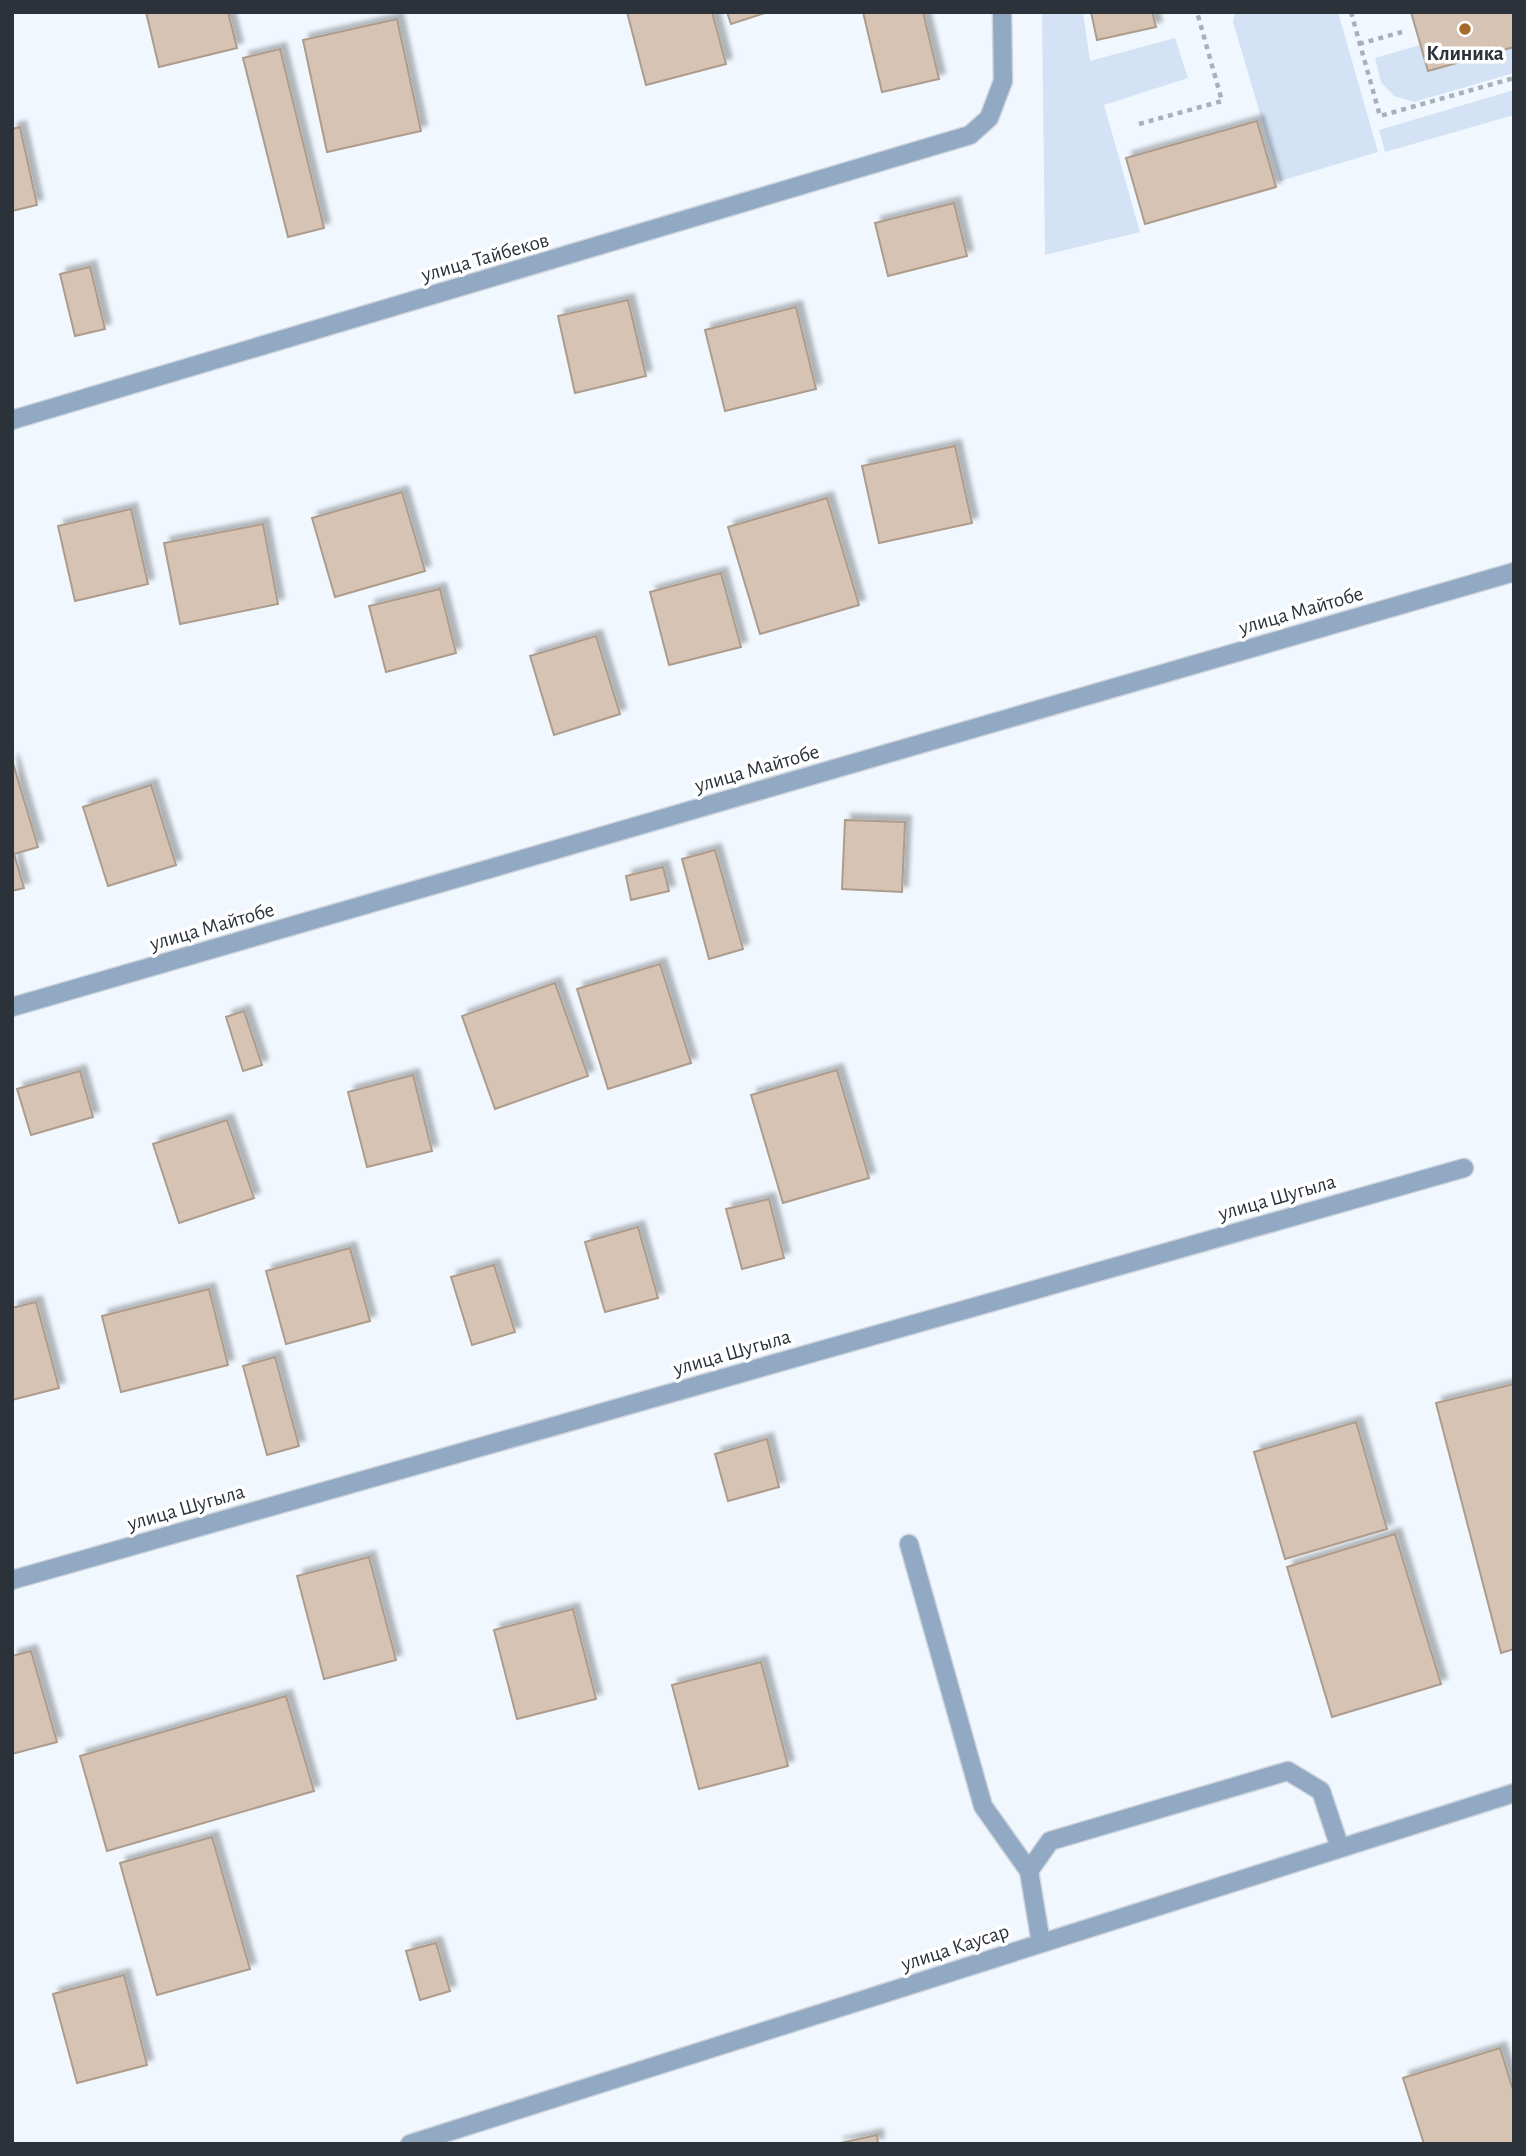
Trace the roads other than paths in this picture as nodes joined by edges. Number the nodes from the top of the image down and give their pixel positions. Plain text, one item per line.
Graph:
1 (1002, 12) edge
2 (12, 420) edge
3 (1514, 572) edge
4 (12, 1007) edge
5 (1464, 1168) dead end
6 (909, 1544) dead end
7 (12, 1580) edge
8 (1514, 1793) edge
9 (1340, 1848) junction
10 (1029, 1871) junction
11 (1041, 1943) junction
12 (410, 2144) edge

1 - 2 street, улица Тайбеков
3 - 4 street, улица Майтобе
5 - 7 street, улица Шугыла
6 - 10 street
8 - 9 street, улица Каусар
9 - 10 street
9 - 11 street, улица Каусар
10 - 11 street
11 - 12 street, улица Каусар

